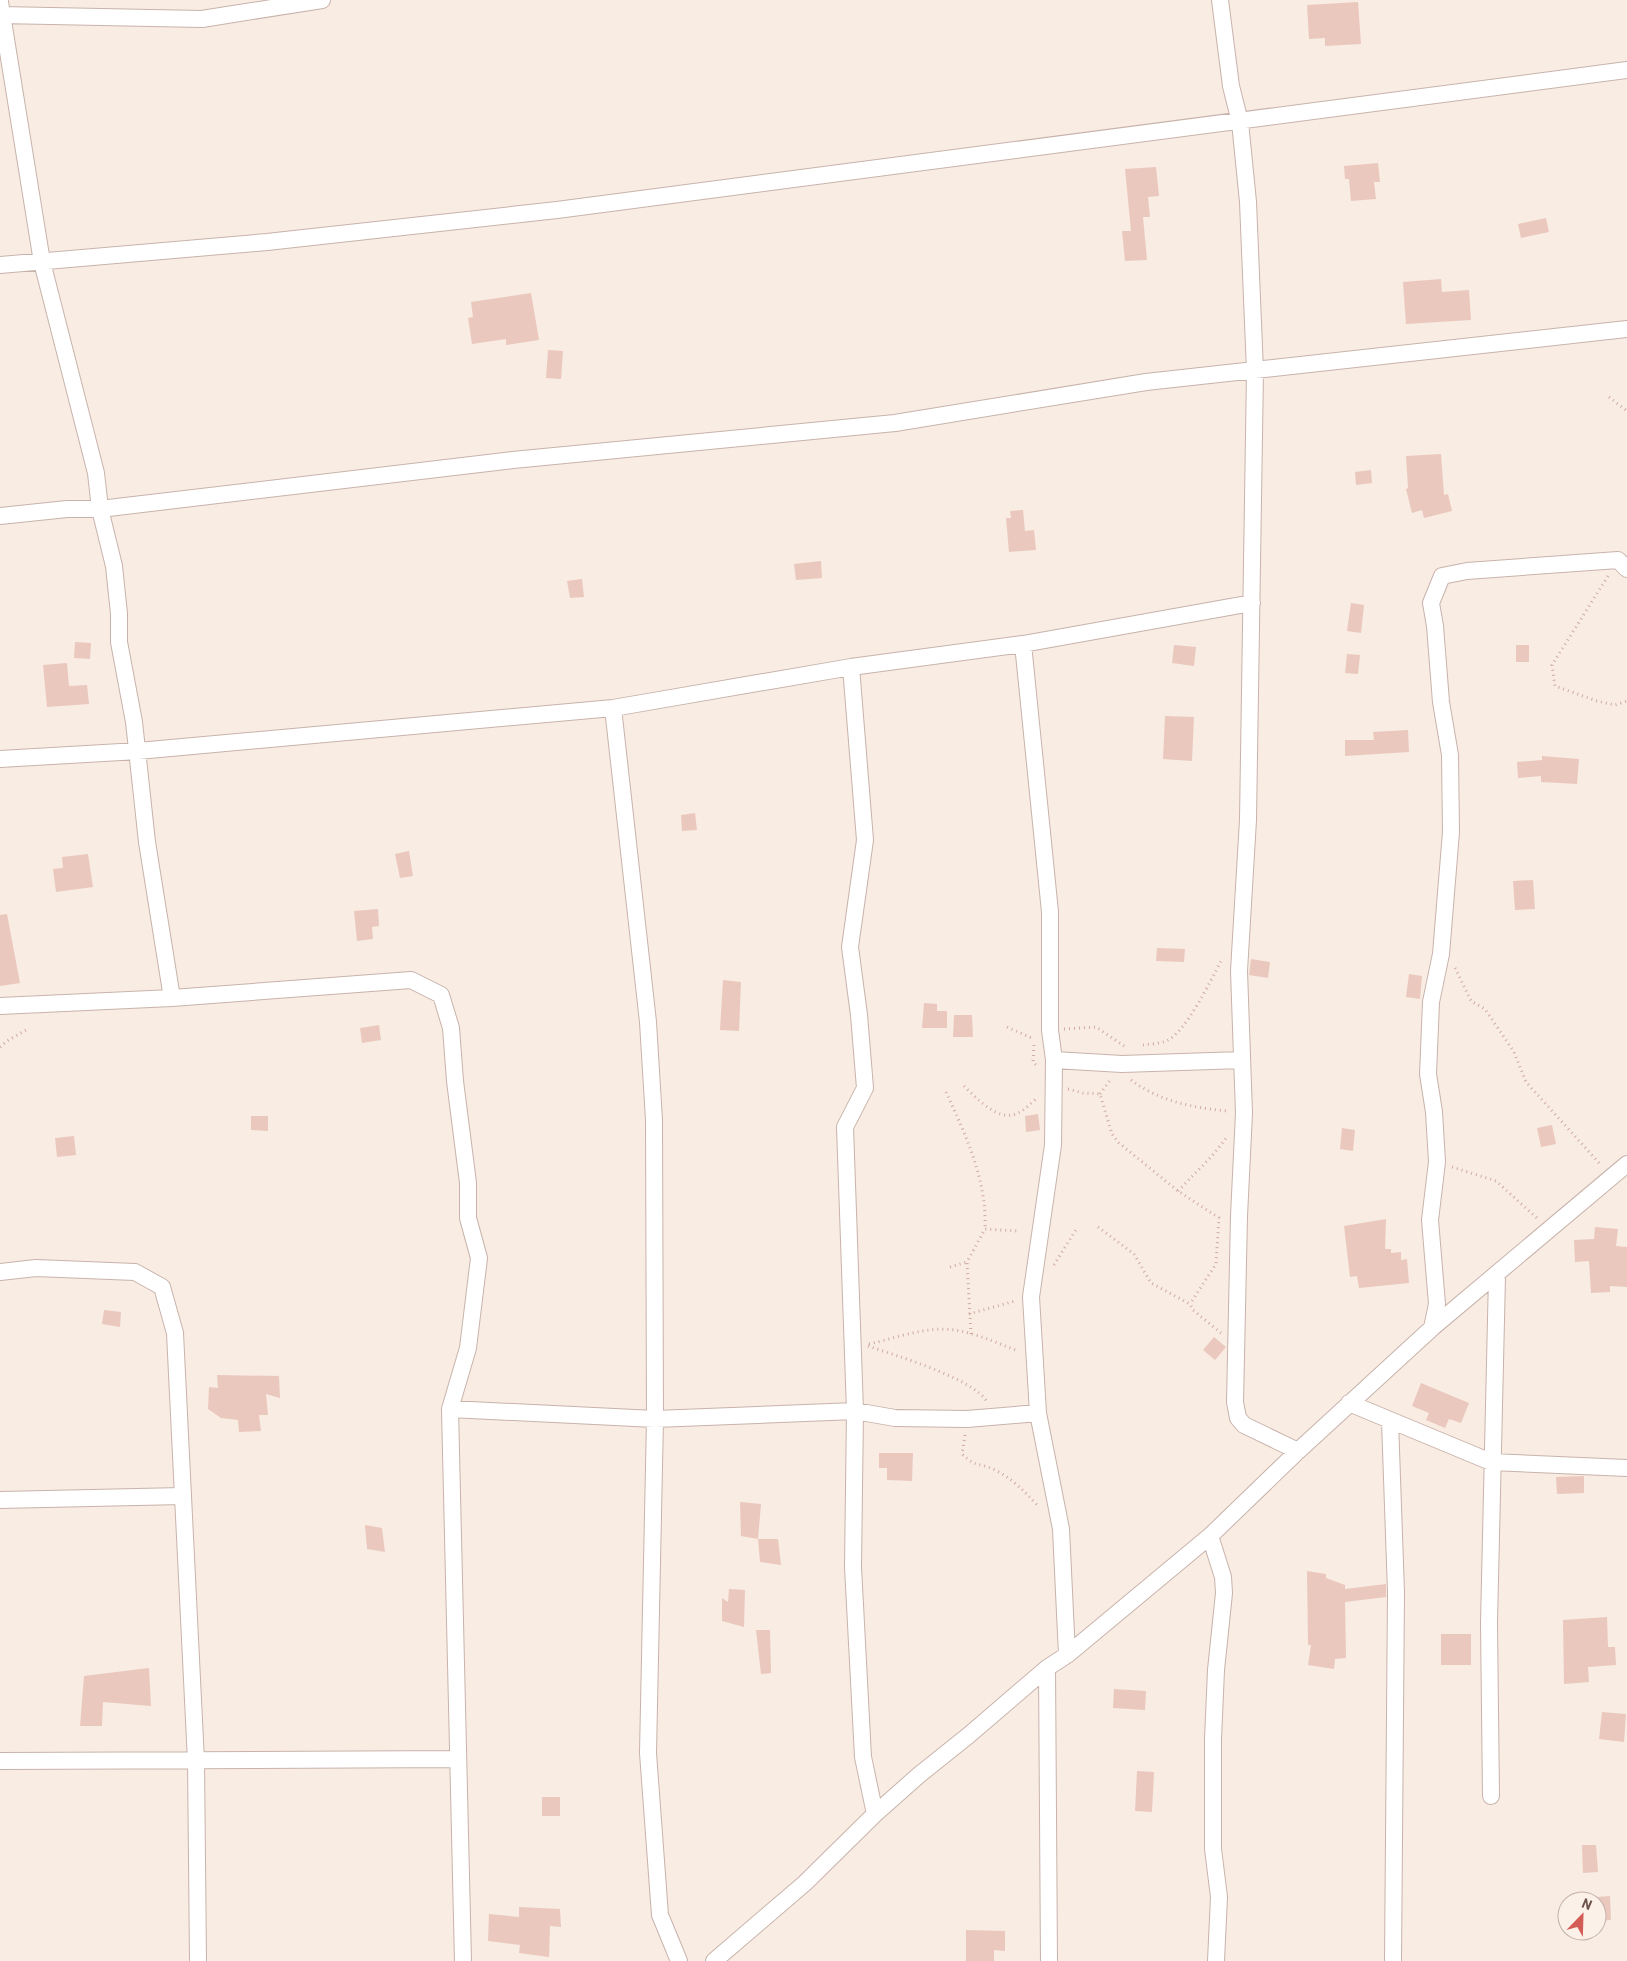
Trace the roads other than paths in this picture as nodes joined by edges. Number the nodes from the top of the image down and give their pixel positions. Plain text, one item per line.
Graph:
1 (322, 0) edge
2 (1220, 0) edge
3 (1, 10) edge
4 (1627, 70) edge
5 (1240, 122) junction
6 (42, 262) junction
7 (0, 265) edge
8 (1627, 329) edge
9 (1255, 371) junction
10 (100, 509) junction
11 (0, 516) edge
12 (1622, 565) edge
13 (1252, 603) junction
14 (1023, 644) junction
15 (851, 667) junction
16 (613, 708) junction
17 (138, 752) junction
18 (0, 759) edge
19 (172, 998) junction
20 (0, 1006) edge
21 (1054, 1060) junction
22 (1242, 1060) junction
23 (1627, 1164) edge
24 (0, 1272) edge
25 (1497, 1276) junction
26 (1432, 1328) junction
27 (1349, 1403) junction
28 (450, 1409) junction
29 (855, 1411) junction
30 (1038, 1413) junction
31 (655, 1419) junction
32 (1390, 1421) junction
33 (1298, 1451) junction
34 (1491, 1462) junction
35 (1627, 1468) edge
36 (183, 1496) junction
37 (0, 1500) edge
38 (1210, 1536) junction
39 (1067, 1654) junction
40 (1046, 1668) junction
41 (458, 1759) junction
42 (0, 1761) edge
43 (196, 1762) junction
44 (1491, 1796) dead end
45 (875, 1814) junction
46 (198, 1961) edge
47 (463, 1961) edge
48 (678, 1961) edge
49 (714, 1961) edge
50 (1049, 1961) edge
51 (1216, 1961) edge
52 (1393, 1961) edge

1 - 3 street
2 - 5 street
3 - 6 street
4 - 5 street
5 - 6 street
5 - 9 street
6 - 7 street
6 - 10 street
8 - 9 street
9 - 10 street
9 - 13 street
10 - 11 street
10 - 17 street
12 - 26 street
13 - 14 street
13 - 22 street
14 - 15 street
14 - 21 street
15 - 16 street
15 - 29 street
16 - 17 street
16 - 31 street
17 - 18 street
17 - 19 street
19 - 20 street
19 - 28 street
21 - 22 street
21 - 30 street
22 - 33 street
23 - 25 street
24 - 36 street
25 - 26 street
25 - 34 street
26 - 27 street
27 - 32 street
27 - 33 street
28 - 31 street
28 - 41 street
29 - 30 street
29 - 31 street
29 - 45 street
30 - 39 street
31 - 48 street
32 - 34 street
32 - 52 street
33 - 38 street
34 - 35 street
34 - 44 street
36 - 37 street
36 - 43 street
38 - 39 street
38 - 51 street
39 - 40 street
40 - 45 street
40 - 50 street
41 - 43 street
41 - 47 street
42 - 43 street
43 - 46 street
45 - 49 street

